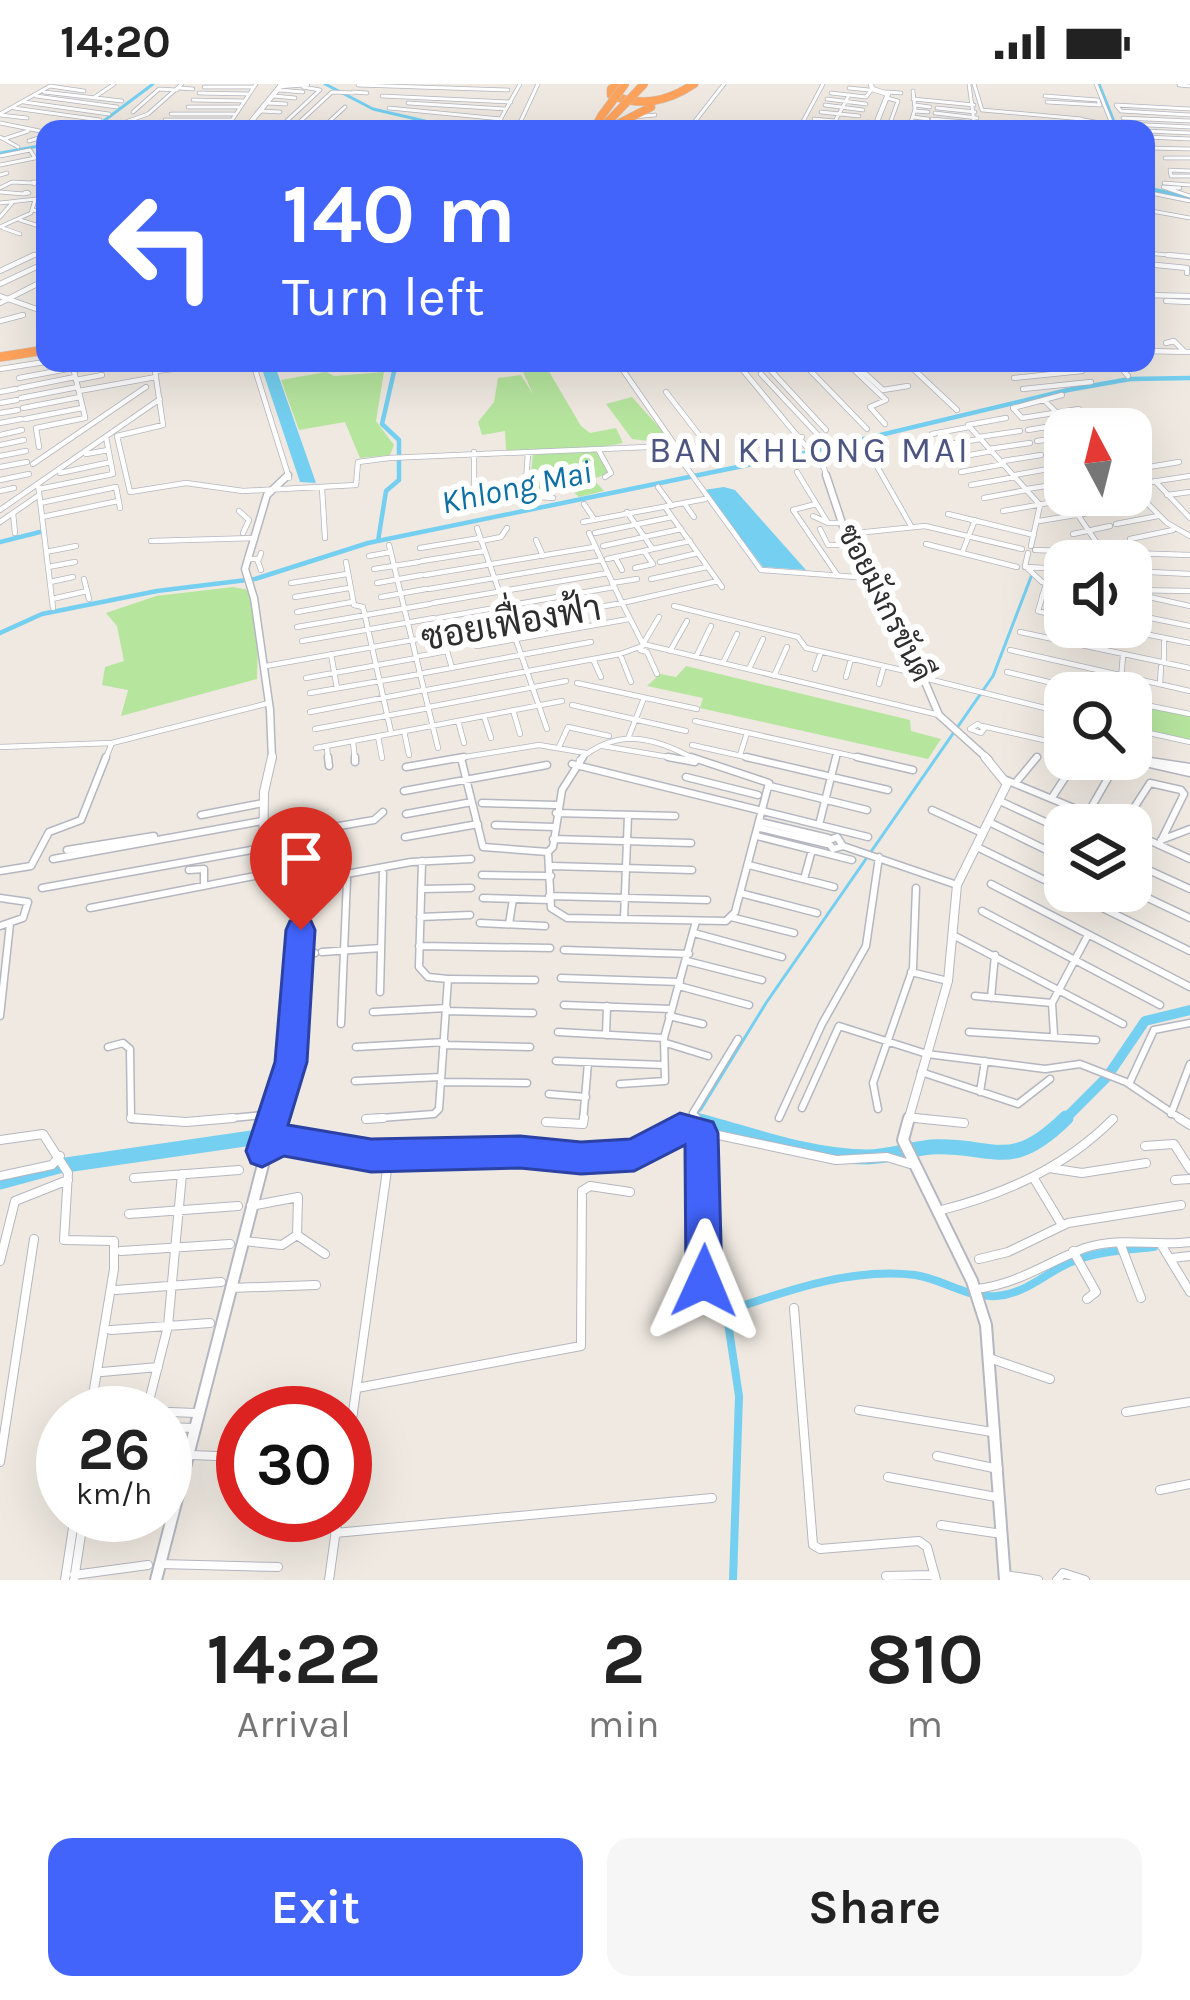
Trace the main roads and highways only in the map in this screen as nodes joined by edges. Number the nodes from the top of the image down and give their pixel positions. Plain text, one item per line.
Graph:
1 (624, 84) edge
2 (641, 84) edge
3 (694, 84) edge
4 (678, 94) junction
5 (602, 120) edge
6 (609, 120) edge
7 (619, 120) edge
8 (36, 357) edge
9 (0, 362) edge

1 - 4 highway
1 - 5 highway, bridge
2 - 6 highway, bridge
3 - 4 highway
4 - 7 highway
8 - 9 highway

